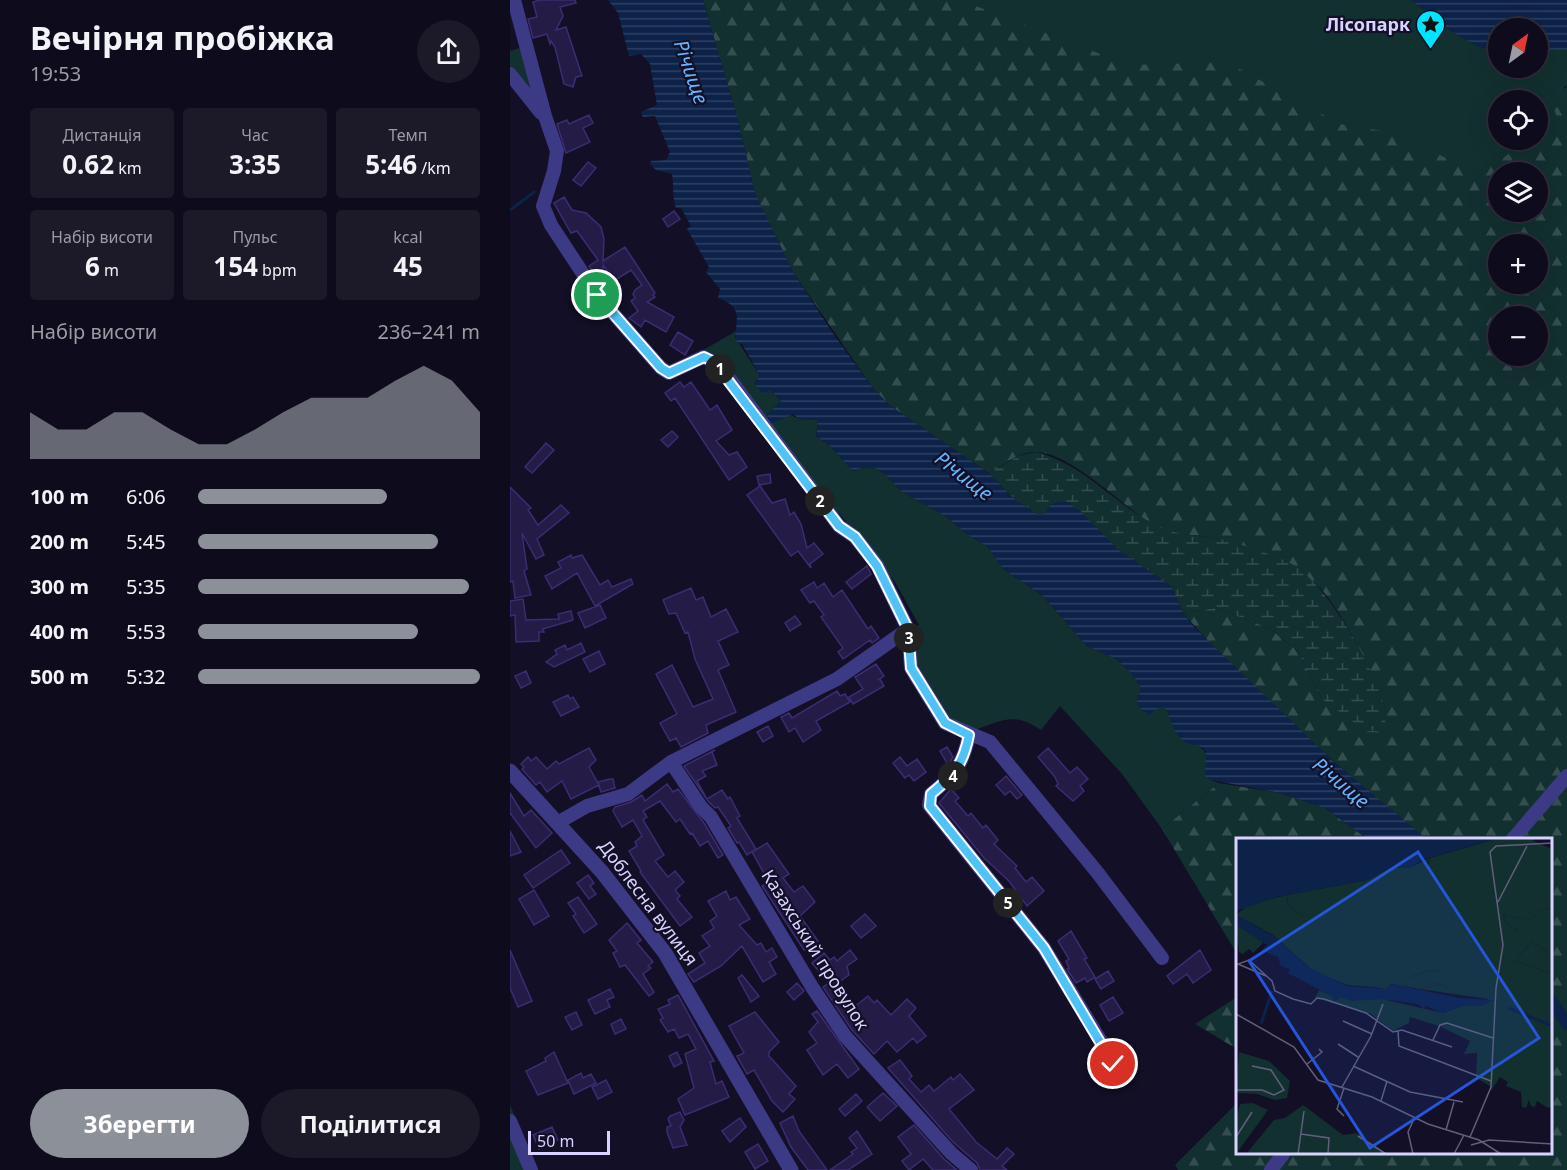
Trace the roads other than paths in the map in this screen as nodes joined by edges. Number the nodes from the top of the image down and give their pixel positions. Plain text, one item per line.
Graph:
1 (514, 0) edge
2 (510, 74) edge
3 (545, 116) junction
4 (908, 629) junction
5 (969, 735) junction
6 (671, 762) junction
7 (510, 771) edge
8 (1567, 776) edge
9 (559, 822) junction
10 (1514, 838) edge
11 (1162, 958) dead end
12 (1122, 1076) dead end
13 (510, 1121) edge
14 (1282, 1155) edge
15 (787, 1169) edge
16 (531, 1170) edge
17 (971, 1170) edge
18 (1272, 1170) edge

1 - 3 street
2 - 3 street
3 - 4 street
4 - 5 street
4 - 6 street
5 - 11 street
5 - 12 street
6 - 9 street
6 - 17 street, Казахський провулок
7 - 9 street, Доблесна вулиця
8 - 10 street
9 - 15 street, Доблесна вулиця
13 - 16 street
14 - 18 street

